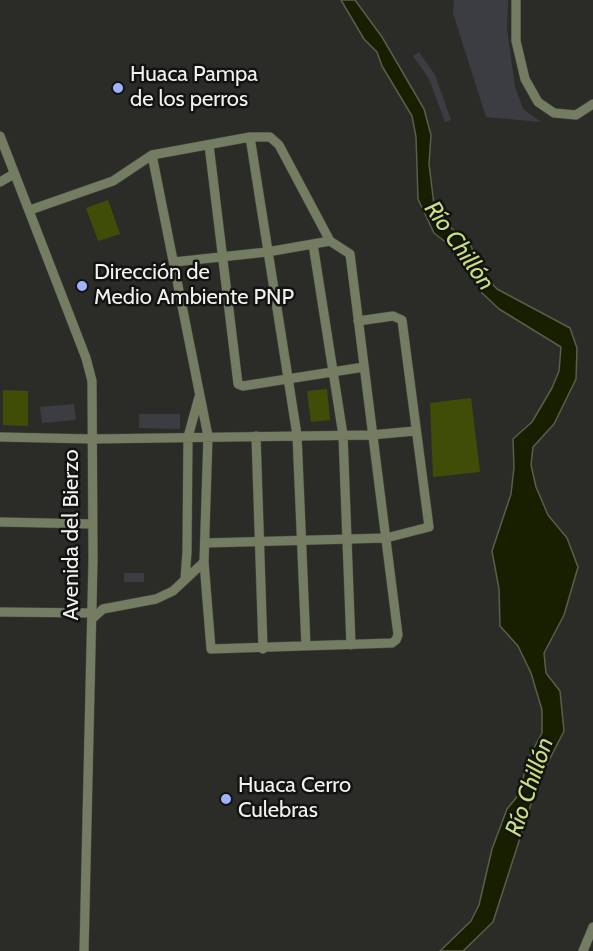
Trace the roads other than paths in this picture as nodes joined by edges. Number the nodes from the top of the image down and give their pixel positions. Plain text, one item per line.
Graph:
1 (516, 0) edge
2 (593, 104) edge
3 (0, 135) edge
4 (250, 137) junction
5 (209, 145) junction
6 (152, 155) junction
7 (14, 174) junction
8 (0, 182) edge
9 (30, 210) junction
10 (330, 241) junction
11 (313, 244) junction
12 (267, 252) junction
13 (222, 256) junction
14 (174, 262) junction
15 (357, 321) junction
16 (364, 367) junction
17 (334, 372) junction
18 (290, 379) junction
19 (199, 396) junction
20 (415, 431) junction
21 (297, 435) junction
22 (343, 435) junction
23 (371, 435) junction
24 (208, 436) junction
25 (256, 436) junction
26 (0, 437) edge
27 (188, 437) junction
28 (92, 439) junction
29 (0, 522) edge
30 (93, 524) junction
31 (347, 538) junction
32 (386, 538) junction
33 (302, 539) junction
34 (259, 540) junction
35 (206, 543) junction
36 (204, 562) junction
37 (185, 579) junction
38 (0, 612) edge
39 (92, 616) junction
40 (351, 645) junction
41 (306, 646) junction
42 (263, 649) junction
43 (593, 927) edge
44 (84, 951) edge
45 (583, 951) edge

1 - 2 street
3 - 7 street, Avenida del Bierzo
4 - 5 street
4 - 10 street
4 - 12 street
5 - 6 street
5 - 13 street
6 - 9 street
6 - 14 street
7 - 8 street
7 - 9 street, Avenida del Bierzo
9 - 28 street, Avenida del Bierzo
10 - 11 street
10 - 15 street
11 - 12 street
11 - 17 street
12 - 13 street
12 - 18 street
13 - 14 street
13 - 18 street
14 - 19 street
15 - 16 street
15 - 20 street
16 - 17 street
16 - 23 street
17 - 18 street
17 - 22 street
18 - 21 street
19 - 24 street
19 - 27 street
20 - 23 street
20 - 32 street
21 - 22 street
21 - 25 street
21 - 33 street
22 - 23 street
22 - 31 street
23 - 32 street
24 - 25 street
24 - 27 street
24 - 35 street
25 - 34 street
26 - 28 street
27 - 28 street
27 - 37 street
28 - 30 street, Avenida del Bierzo
29 - 30 street
30 - 39 street, Avenida del Bierzo
31 - 32 street
31 - 33 street
31 - 40 street
32 - 40 street
33 - 34 street
33 - 41 street
34 - 35 street
34 - 42 street
35 - 36 street
36 - 37 street
36 - 42 street
37 - 39 street
38 - 39 street
39 - 44 street, Avenida del Bierzo
40 - 41 street
41 - 42 street
43 - 45 street

